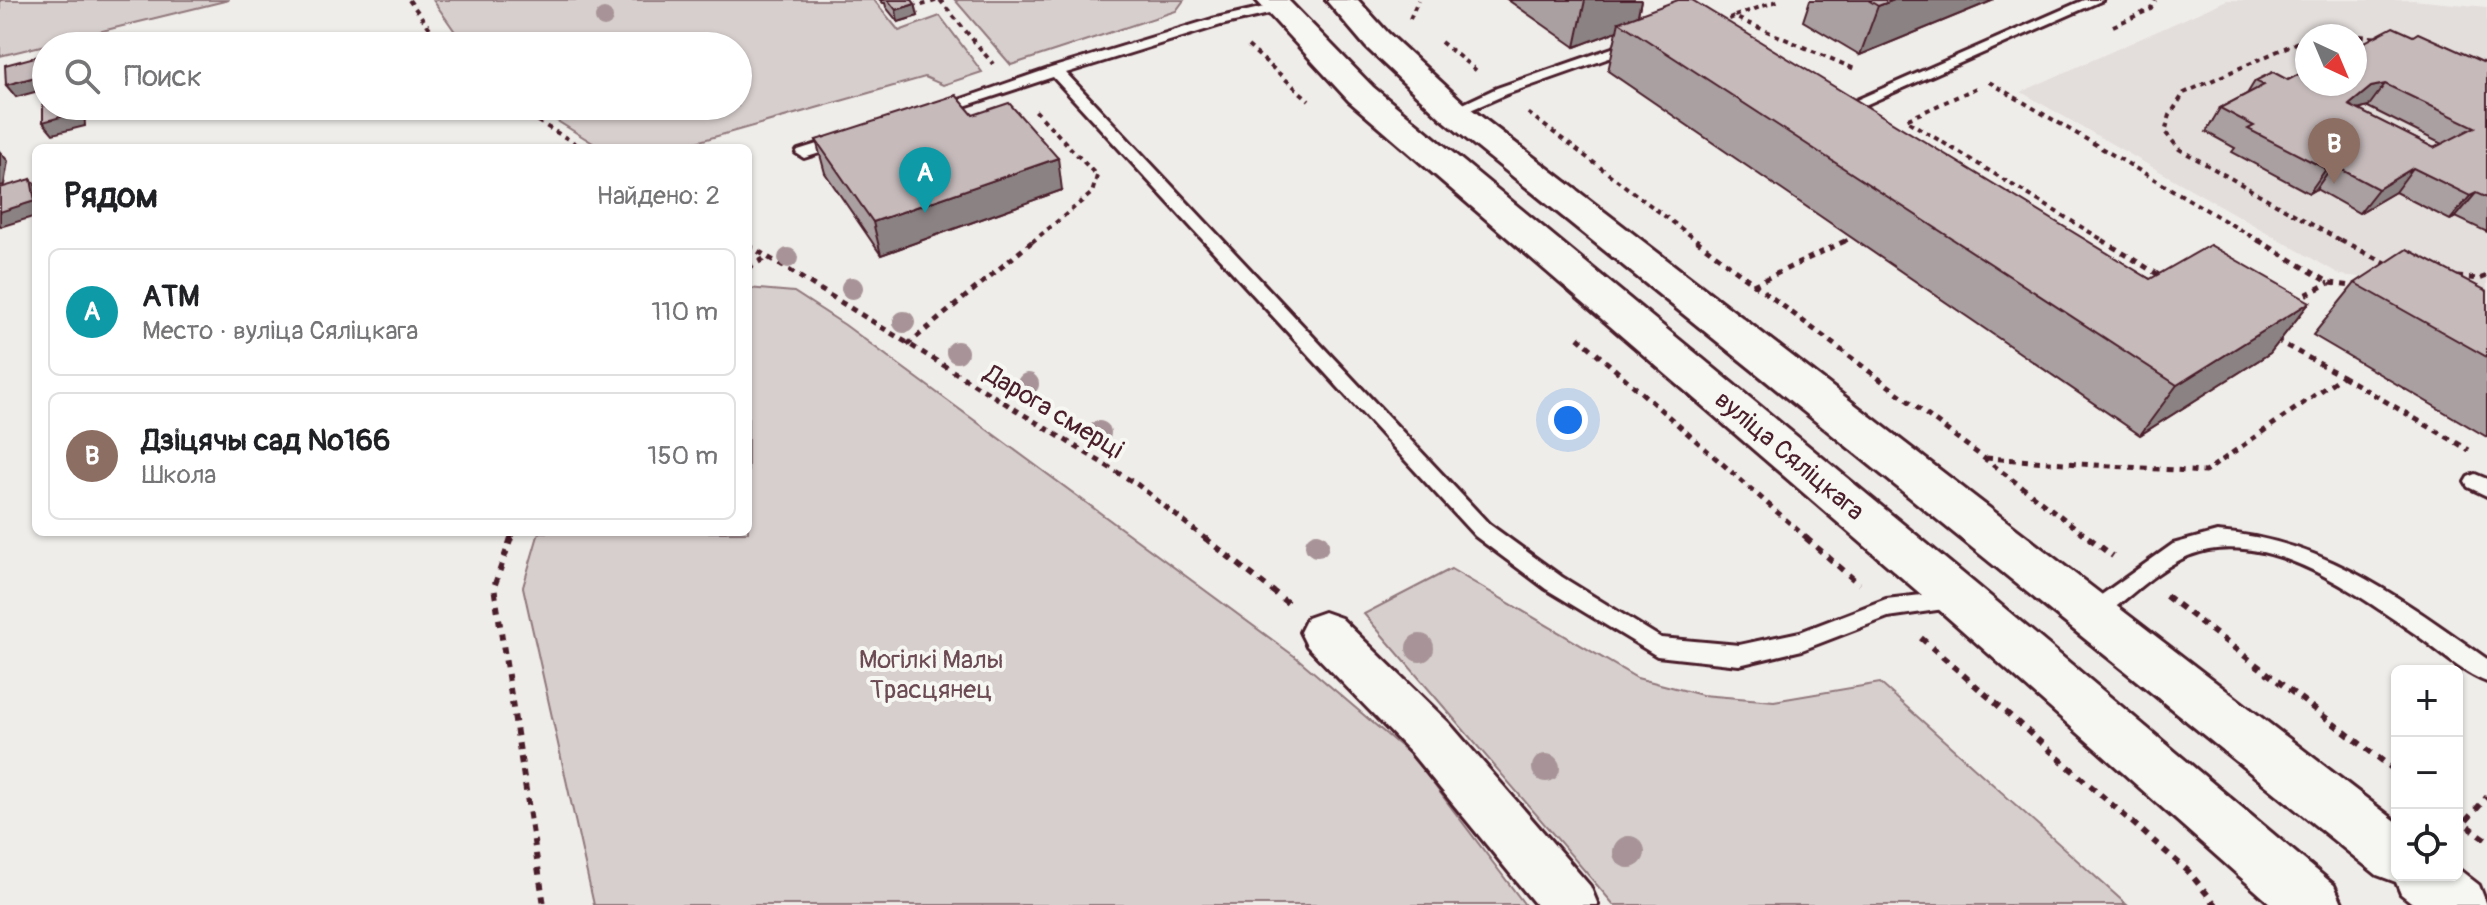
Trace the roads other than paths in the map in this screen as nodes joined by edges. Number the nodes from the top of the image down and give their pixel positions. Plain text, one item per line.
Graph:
1 (1341, 0) edge
2 (2096, 0) edge
3 (1274, 4) edge
4 (1705, 30) edge
5 (1056, 71) junction
6 (1844, 110) edge
7 (1454, 112) junction
8 (928, 113) edge
9 (858, 136) edge
10 (804, 153) dead end
11 (1961, 600) junction
12 (2091, 614) junction
13 (1324, 632) road end
14 (2487, 672) edge
15 (2391, 851) edge
16 (2429, 881) edge
17 (1571, 905) edge
18 (2314, 905) edge
19 (2459, 905) edge

1 - 7 main road
2 - 6 lane
3 - 5 lane
3 - 11 main road, вуліца Сяліцкага
4 - 7 lane
5 - 8 lane
5 - 11 lane
7 - 12 main road
9 - 10 lane
11 - 18 main road, вуліца Сяліцкага
12 - 14 lane
12 - 15 main road
13 - 17 street
16 - 19 main road

